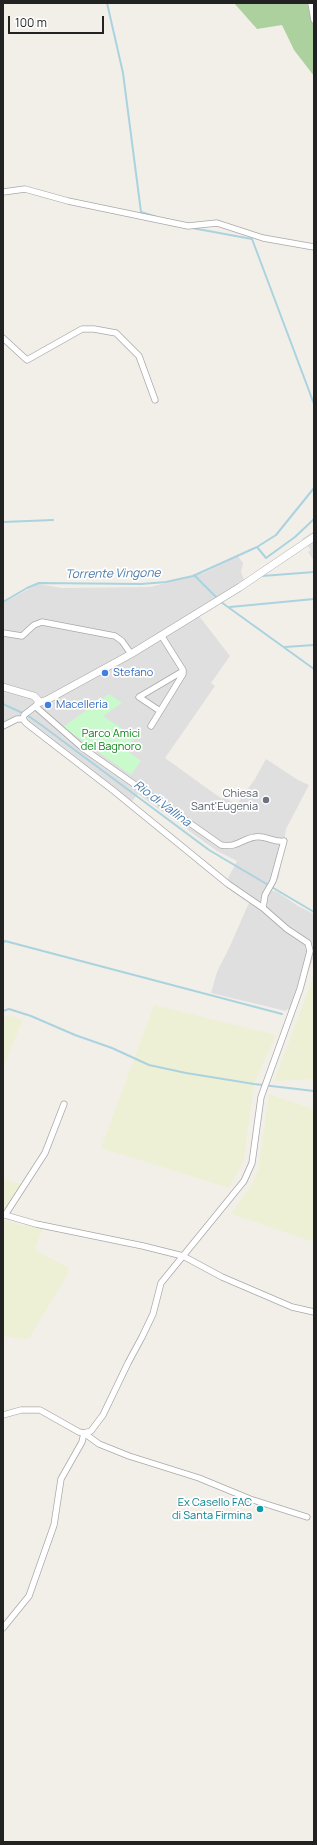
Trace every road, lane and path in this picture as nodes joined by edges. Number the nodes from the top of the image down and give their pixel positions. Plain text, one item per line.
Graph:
1 (311, 3) edge
2 (314, 20) edge
3 (3, 192) edge
4 (314, 247) edge
5 (3, 338) edge
6 (155, 400) dead end
7 (314, 537) edge
8 (3, 633) edge
9 (161, 635) junction
10 (131, 654) junction
11 (183, 671) junction
12 (3, 687) edge
13 (37, 705) junction
14 (160, 711) junction
15 (25, 715) junction
16 (3, 726) edge
17 (151, 726) dead end
18 (262, 908) junction
19 (64, 1104) dead end
20 (183, 1256) junction
21 (314, 1312) edge
22 (3, 1414) edge
23 (84, 1433) junction
24 (307, 1517) dead end
25 (3, 1628) edge

1 - 2 street
3 - 4 street
5 - 6 street
7 - 9 street
8 - 10 street
9 - 10 street
9 - 11 street
10 - 13 street
11 - 14 street
11 - 14 street
12 - 13 street
13 - 15 street
13 - 18 street
14 - 17 street
15 - 16 street
15 - 18 street
18 - 20 street
19 - 20 street
20 - 21 street
20 - 23 street
22 - 23 street
23 - 24 street
23 - 25 street

